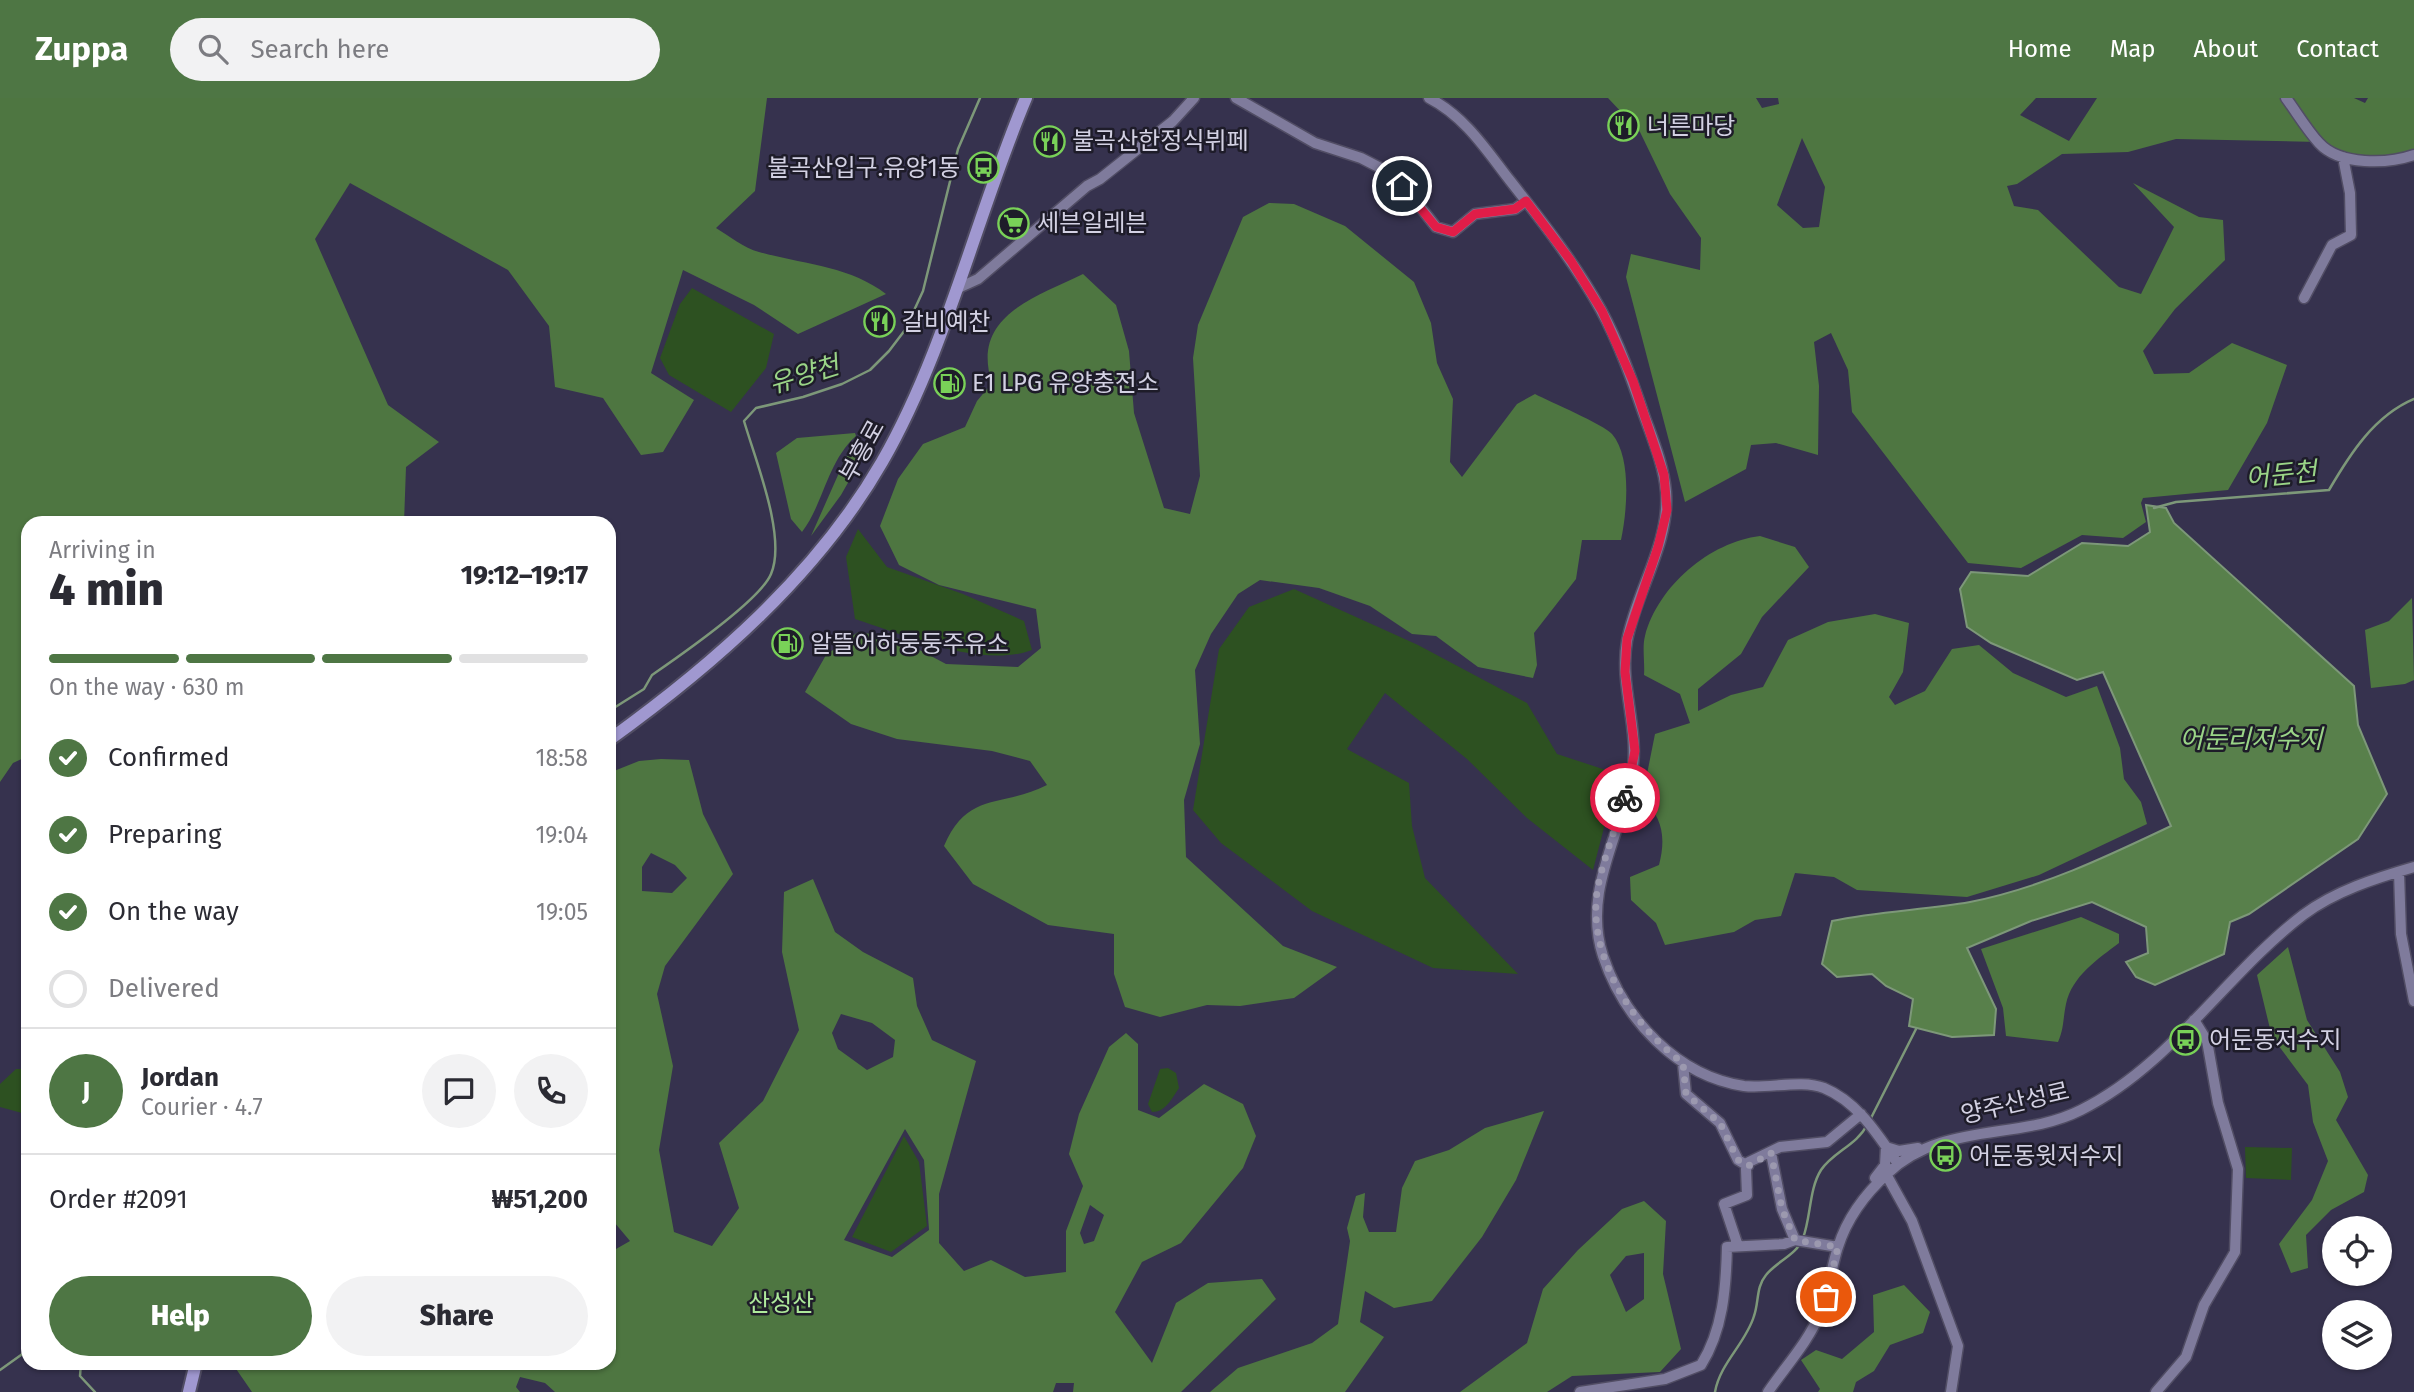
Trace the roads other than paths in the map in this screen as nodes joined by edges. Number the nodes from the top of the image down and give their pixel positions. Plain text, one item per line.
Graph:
1 (1026, 98) edge
2 (1194, 98) edge
3 (1236, 98) edge
4 (1429, 98) edge
5 (2286, 98) edge
6 (2414, 155) edge
7 (2343, 157) junction
8 (1526, 201) junction
9 (956, 289) junction
10 (2304, 298) dead end
11 (616, 735) edge
12 (2414, 867) edge
13 (2399, 872) junction
14 (2414, 1001) edge
15 (2194, 1020) junction
16 (1683, 1063) junction
17 (1863, 1115) junction
18 (1945, 1142) junction
19 (1886, 1147) junction
20 (1771, 1153) junction
21 (1898, 1164) junction
22 (1748, 1166) junction
23 (1886, 1174) junction
24 (1863, 1200) junction
25 (1800, 1241) junction
26 (1738, 1246) junction
27 (1838, 1247) junction
28 (194, 1370) edge
29 (189, 1392) edge
30 (1580, 1392) edge
31 (1768, 1392) edge
32 (1951, 1392) edge
33 (2156, 1392) edge

1 - 9 main road, 부흥로
2 - 9 street
3 - 8 street
4 - 8 street
5 - 7 street
6 - 7 street
7 - 10 street
8 - 16 street
9 - 11 main road, 부흥로
12 - 13 street, 양주산성로
13 - 14 street
13 - 15 street, 양주산성로
15 - 18 street, 양주산성로
15 - 33 street
16 - 17 street
16 - 22 street
17 - 19 street
17 - 20 street
18 - 19 street
18 - 21 street, 양주산성로
19 - 21 street
19 - 24 street
20 - 22 street
20 - 25 street
21 - 23 street, 양주산성로
22 - 26 street
23 - 24 street, 양주산성로
23 - 32 street
24 - 27 street, 양주산성로
25 - 26 street
25 - 27 street
26 - 30 street
27 - 31 street, 양주산성로
28 - 29 main road

